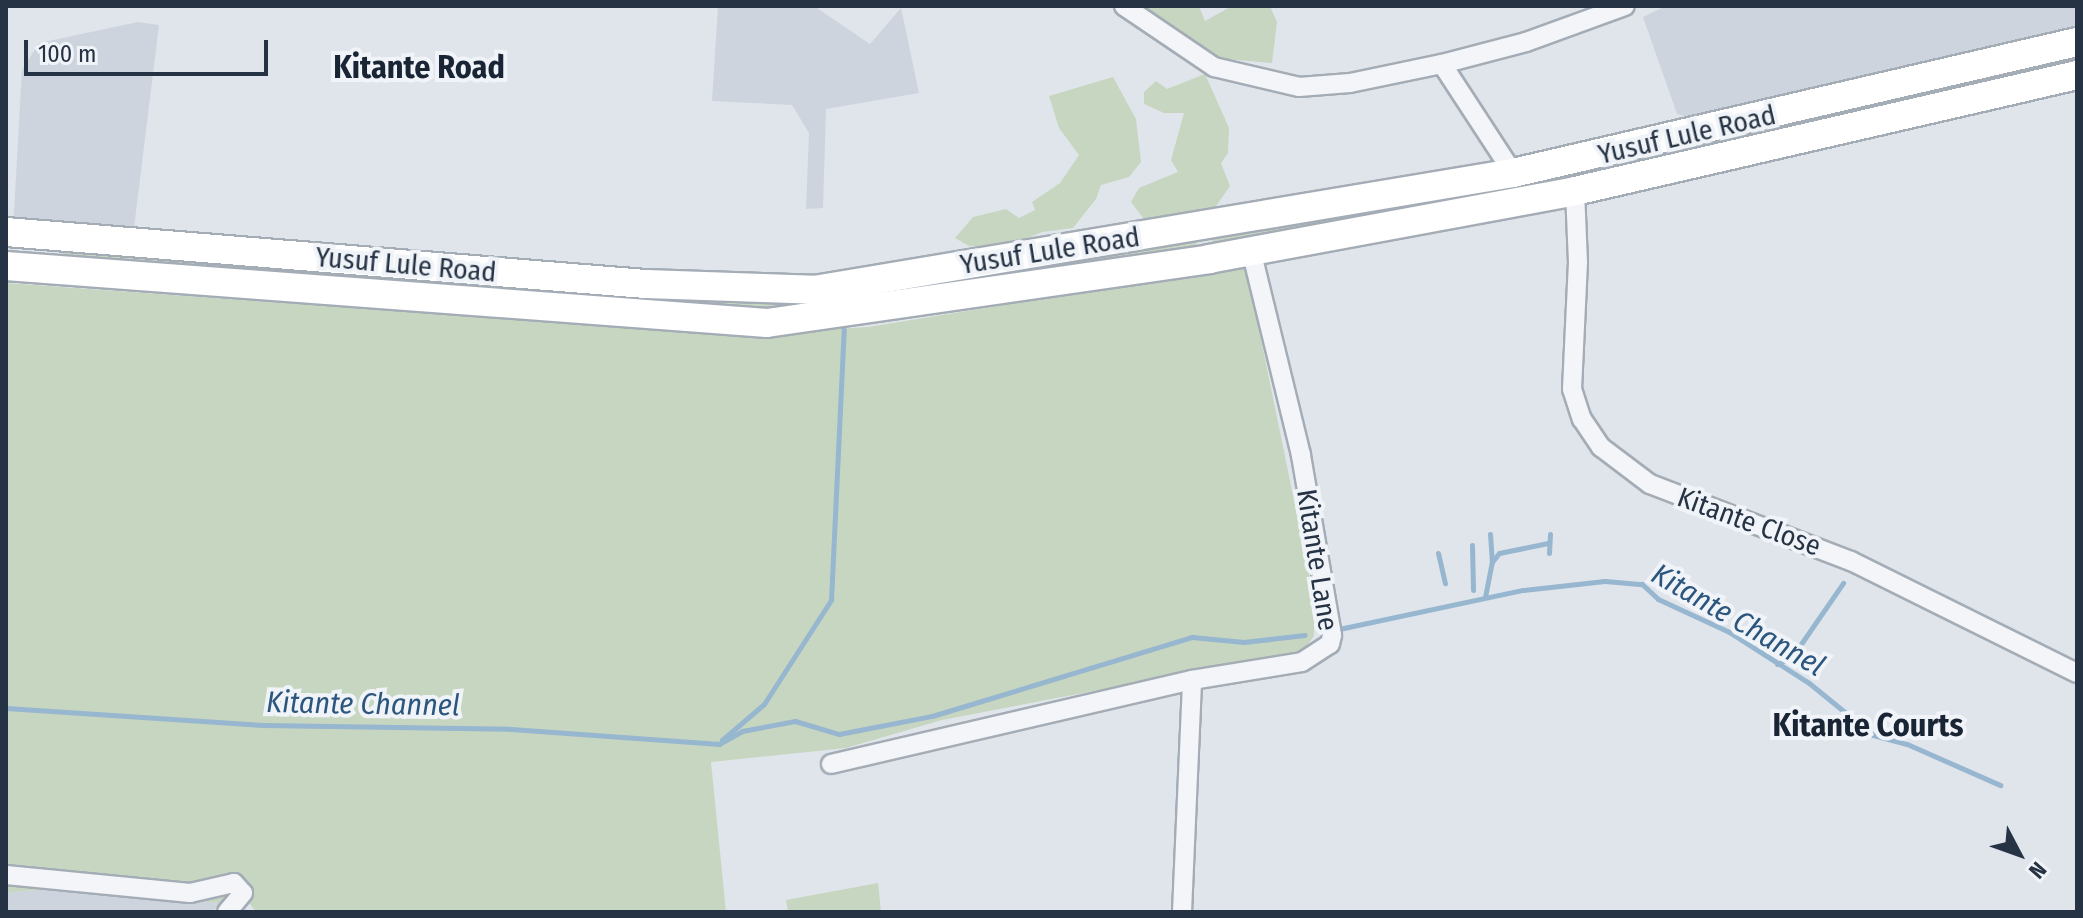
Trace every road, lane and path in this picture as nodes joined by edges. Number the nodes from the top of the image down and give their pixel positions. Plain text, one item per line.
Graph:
1 (1124, 6) edge
2 (1625, 6) edge
3 (2077, 42) edge
4 (1442, 64) junction
5 (2077, 75) edge
6 (1696, 134) junction
7 (1705, 163) junction
8 (1513, 173) junction
9 (1575, 191) junction
10 (6, 232) edge
11 (1251, 250) junction
12 (6, 266) edge
13 (646, 284) junction
14 (644, 317) junction
15 (2077, 673) edge
16 (1192, 680) junction
17 (831, 764) dead end
18 (6, 875) edge
19 (227, 912) edge
20 (1182, 912) edge

1 - 4 street
2 - 4 street
3 - 6 main road, Yusuf Lule Road
4 - 8 street
5 - 7 main road, Yusuf Lule Road
6 - 7 main road
6 - 8 main road, Yusuf Lule Road
7 - 9 main road, Yusuf Lule Road
8 - 13 main road, Yusuf Lule Road
9 - 11 main road, Yusuf Lule Road
9 - 15 street, Kitante Close
10 - 13 main road, Yusuf Lule Road
11 - 14 main road, Yusuf Lule Road
11 - 16 street, Kitante Lane
12 - 14 main road, Yusuf Lule Road
13 - 14 main road
16 - 17 street
16 - 20 street
18 - 19 street

